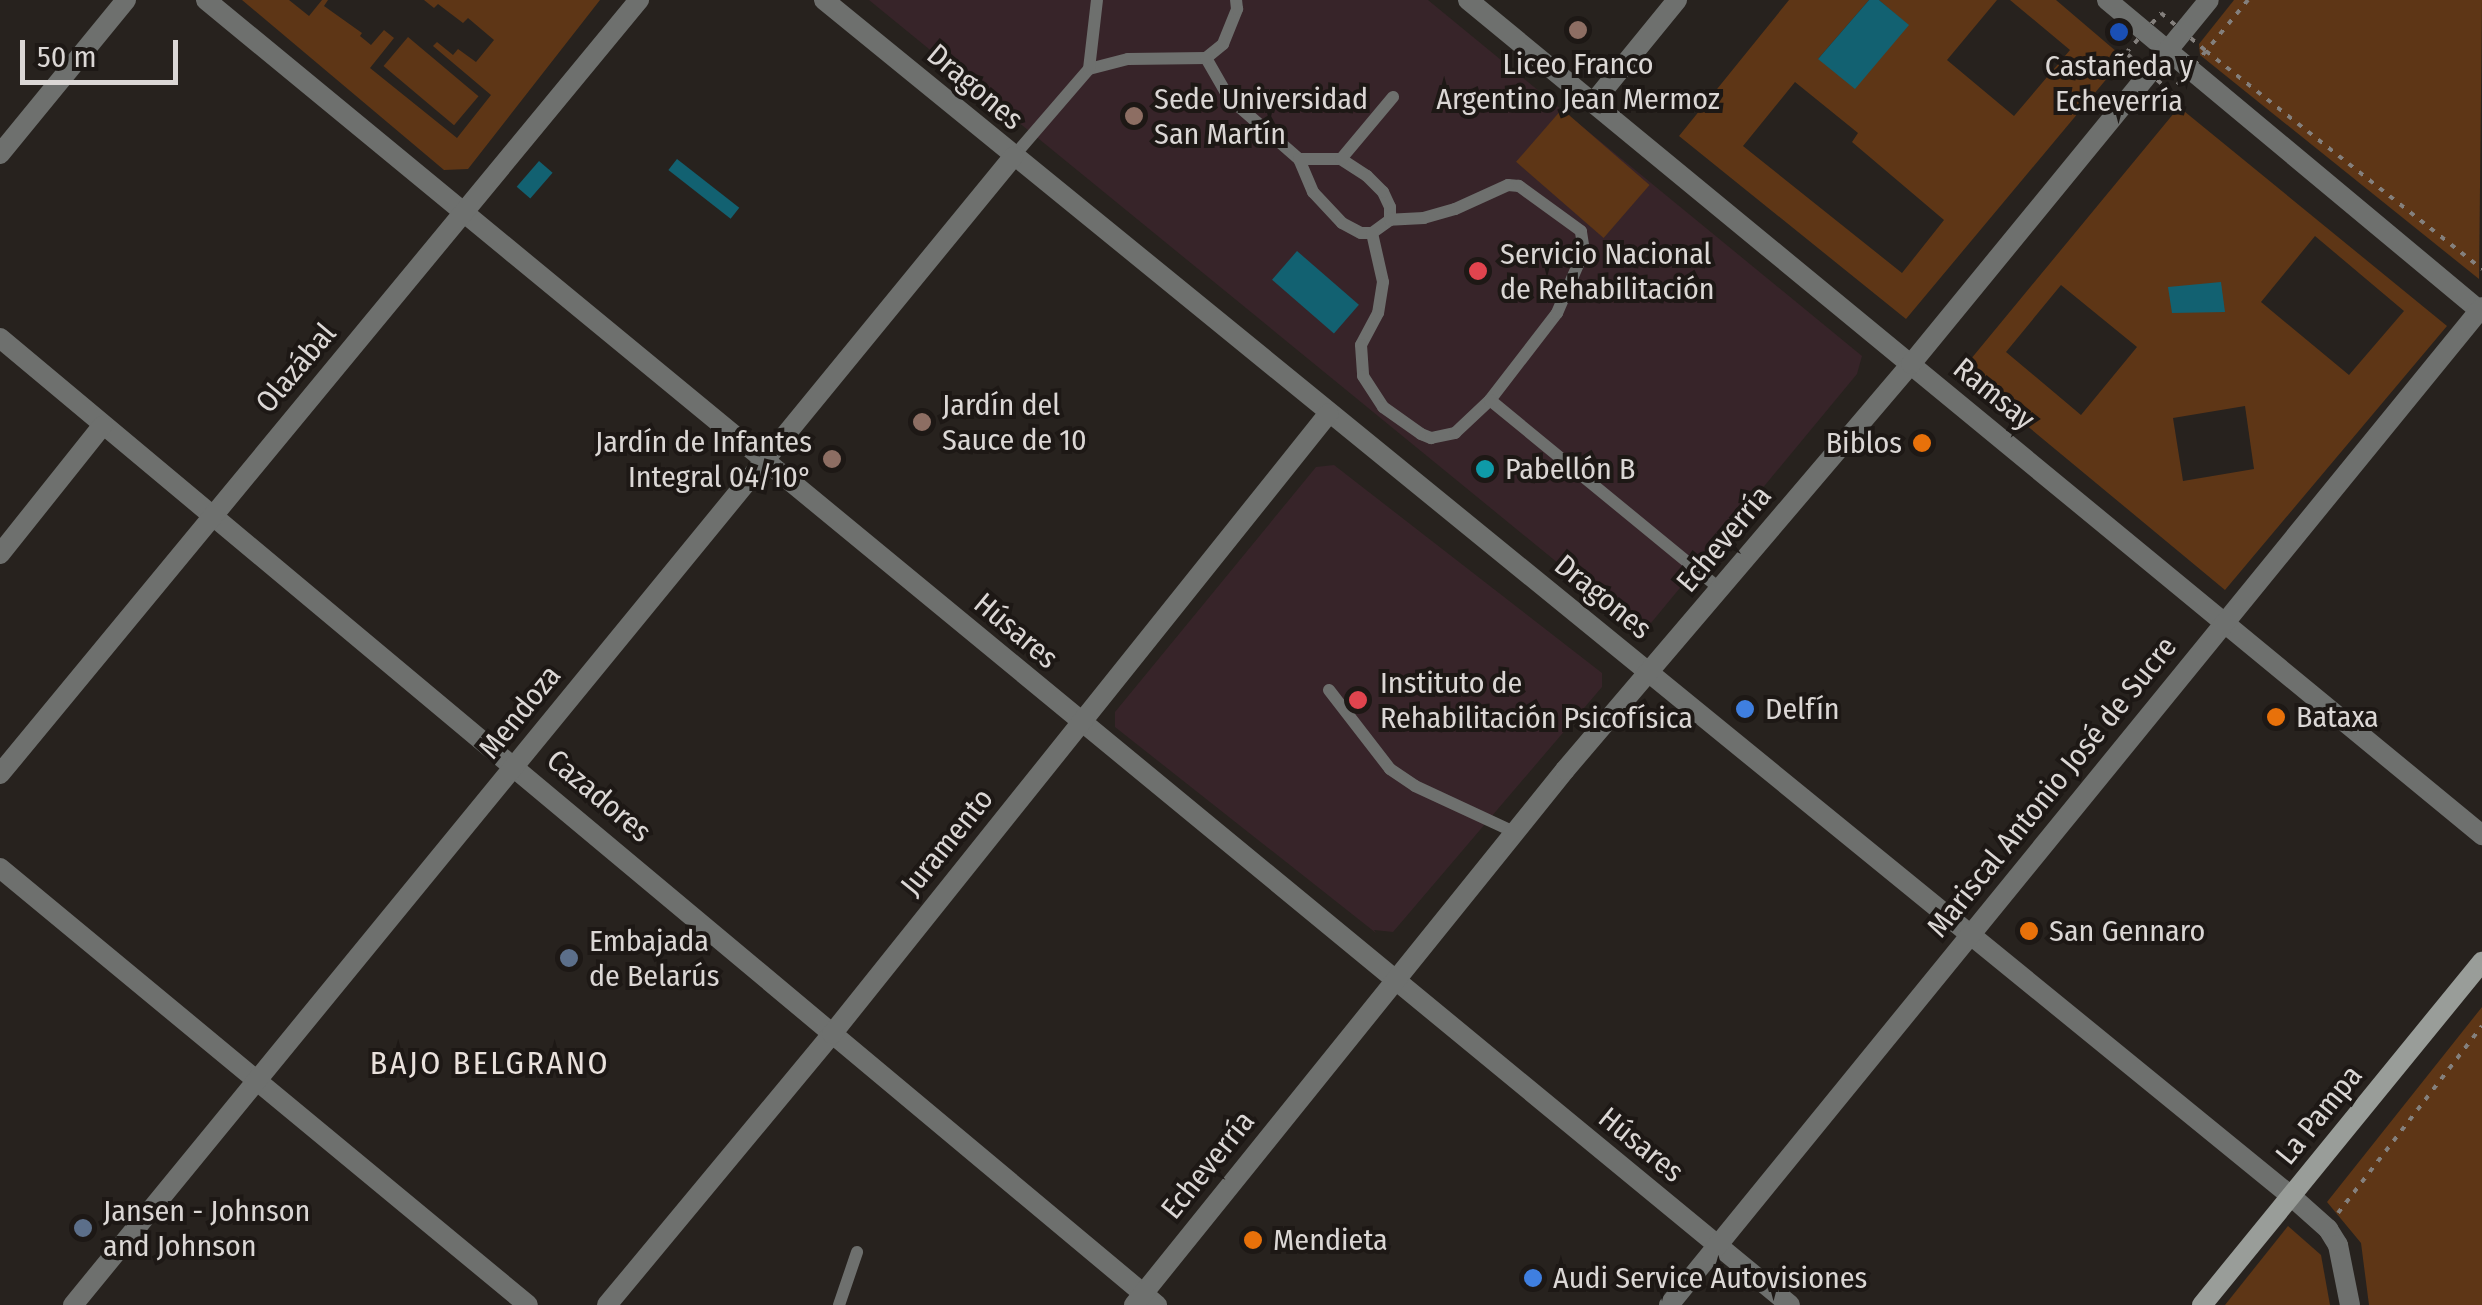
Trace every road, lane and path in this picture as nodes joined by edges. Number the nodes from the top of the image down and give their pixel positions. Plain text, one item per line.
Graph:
1 (126, 0) edge
2 (206, 0) edge
3 (639, 0) edge
4 (824, 0) edge
5 (1097, 0) edge
6 (1236, 0) edge
7 (1468, 0) edge
8 (1677, 0) edge
9 (2107, 0) edge
10 (2209, 0) edge
11 (2248, 0) edge
12 (2167, 52) junction
13 (1206, 58) junction
14 (1090, 69) junction
15 (1392, 97) dead end
16 (1593, 102) junction
17 (0, 154) edge
18 (1013, 158) junction
19 (1299, 159) junction
20 (1341, 159) junction
21 (464, 216) junction
22 (1390, 220) junction
23 (1372, 233) junction
24 (2481, 273) edge
25 (2481, 310) edge
26 (0, 338) edge
27 (1912, 364) junction
28 (1490, 400) junction
29 (1330, 413) junction
30 (102, 426) junction
31 (765, 461) junction
32 (212, 515) junction
33 (0, 554) edge
34 (1720, 589) junction
35 (2225, 623) junction
36 (1649, 674) junction
37 (1329, 690) dead end
38 (1079, 724) junction
39 (516, 765) junction
40 (0, 774) edge
41 (1514, 832) junction
42 (2482, 835) edge
43 (0, 868) edge
44 (1971, 934) junction
45 (2482, 962) edge
46 (1392, 981) junction
47 (2482, 1026) edge
48 (832, 1034) junction
49 (257, 1080) junction
50 (2290, 1196) junction
51 (2328, 1228) junction
52 (1717, 1246) junction
53 (857, 1252) dead end
54 (1145, 1301) edge
55 (74, 1305) edge
56 (528, 1305) edge
57 (607, 1305) edge
58 (839, 1305) edge
59 (1669, 1305) edge
60 (1790, 1305) edge
61 (2202, 1305) edge
62 (2350, 1305) edge

1 - 17 street
2 - 21 street, Húsares
3 - 21 street, Olazábal
4 - 18 street, Dragones
5 - 14 lane
6 - 13 lane
7 - 16 street, Ramsay
8 - 16 street
9 - 12 street
10 - 12 street, Echeverría
11 - 24 path
12 - 25 street
12 - 27 street, Echeverría
13 - 14 lane
13 - 19 lane
14 - 18 lane
15 - 20 lane
16 - 27 street, Ramsay
18 - 29 street, Dragones
18 - 31 street, Mendoza
19 - 20 lane
19 - 23 lane
20 - 22 lane
21 - 31 street, Húsares
21 - 32 street, Olazábal
22 - 23 lane
22 - 28 lane
23 - 28 lane
25 - 35 street, Mariscal Antonio José de Sucre
26 - 30 street, Cazadores
27 - 34 street, Echeverría
27 - 35 street, Ramsay
28 - 34 lane
29 - 36 street, Dragones
29 - 38 street, Juramento
30 - 32 street, Cazadores
30 - 33 street
31 - 38 street, Húsares
31 - 39 street, Mendoza
32 - 39 street, Cazadores
32 - 40 street, Olazábal
34 - 36 street, Echeverría
35 - 42 street, Ramsay
35 - 44 street, Mariscal Antonio José de Sucre
36 - 41 street, Echeverría
36 - 44 street, Dragones
37 - 41 lane
38 - 46 street, Húsares
38 - 48 street, Juramento
39 - 48 street, Cazadores
39 - 49 street, Mendoza
41 - 46 street, Echeverría
43 - 49 street
44 - 50 street, Dragones
44 - 52 street, Mariscal Antonio José de Sucre
45 - 50 street, La Pampa
46 - 52 street, Húsares
46 - 54 street, Echeverría
47 - 51 path
48 - 54 street, Cazadores
48 - 57 street, Juramento
49 - 55 street, Mendoza
49 - 56 street
50 - 51 street, Dragones
50 - 61 street, La Pampa
51 - 62 street, Dragones
52 - 59 street, Mariscal Antonio José de Sucre
52 - 60 street, Húsares
53 - 58 lane

